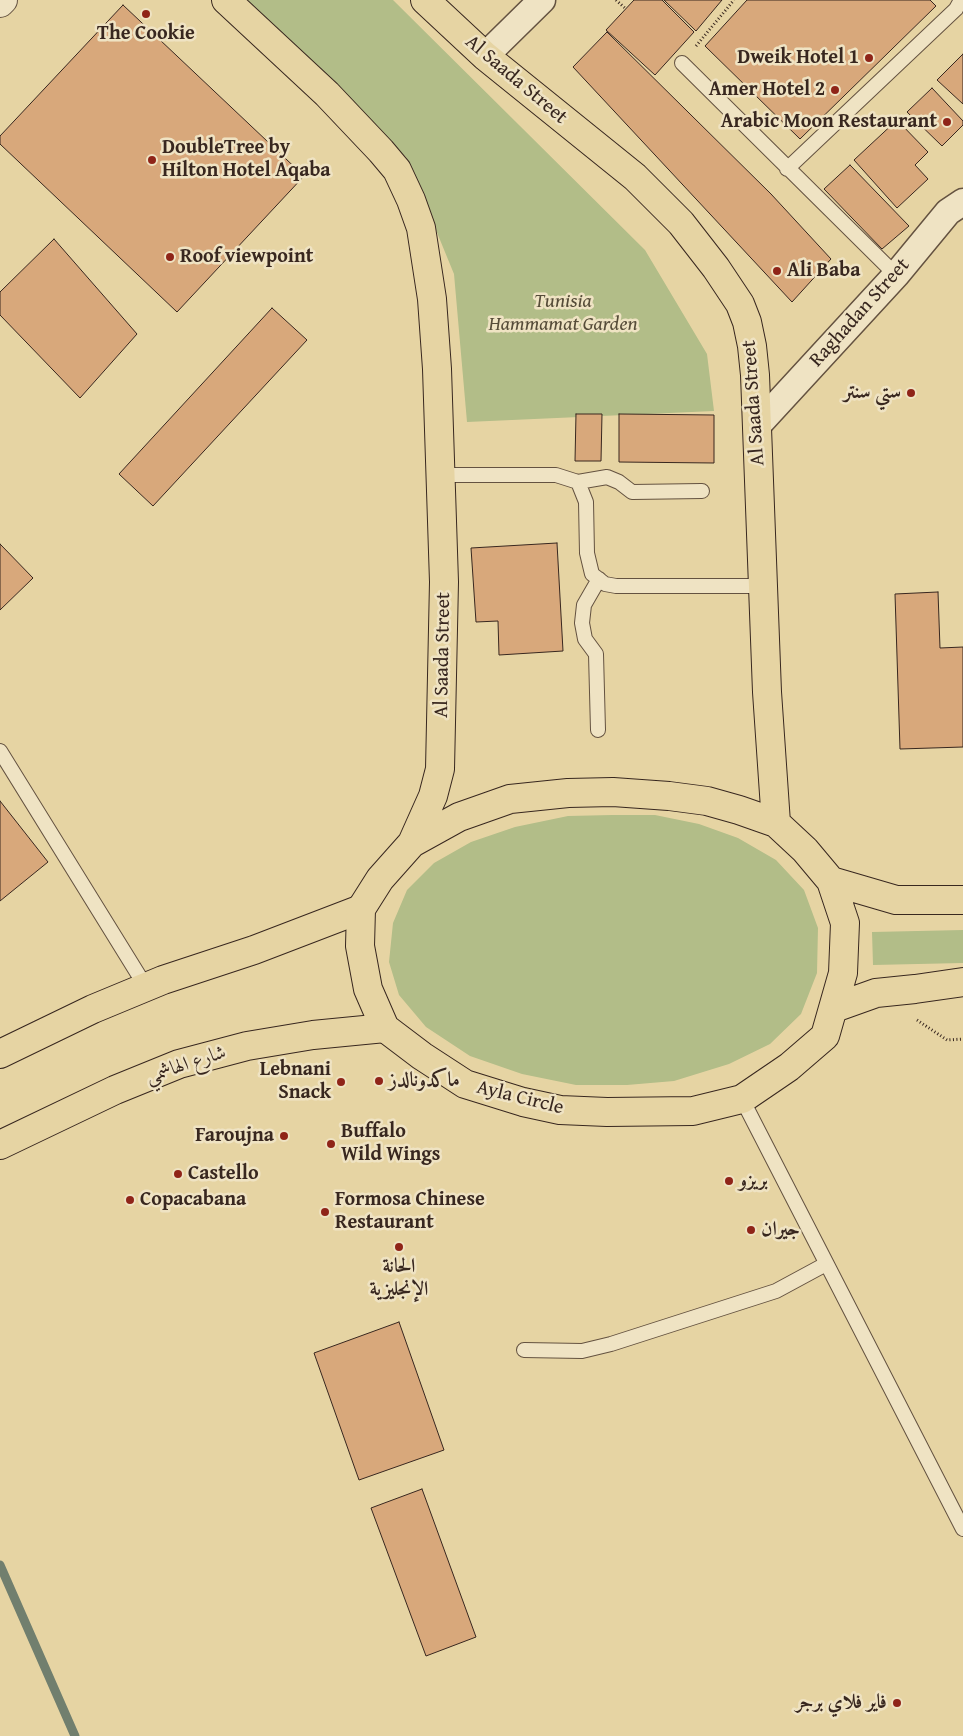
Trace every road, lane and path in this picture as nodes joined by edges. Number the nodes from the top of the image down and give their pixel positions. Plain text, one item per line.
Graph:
1 (3, 0) edge
2 (226, 0) edge
3 (425, 0) edge
4 (542, 0) edge
5 (616, 0) edge
6 (734, 0) edge
7 (961, 0) edge
8 (0, 3) edge
9 (626, 9) dead end
10 (485, 56) junction
11 (682, 63) joint
12 (787, 169) junction
13 (963, 202) edge
14 (896, 275) junction
15 (757, 426) junction
16 (440, 475) junction
17 (578, 482) junction
18 (702, 490) dead end
19 (599, 579) junction
20 (764, 586) junction
21 (598, 730) dead end
22 (0, 751) edge
23 (776, 823) junction
24 (412, 843) junction
25 (830, 882) junction
26 (963, 900) edge
27 (361, 909) junction
28 (963, 982) edge
29 (146, 987) junction
30 (834, 1008) junction
31 (384, 1028) junction
32 (0, 1054) edge
33 (742, 1099) junction
34 (0, 1144) edge
35 (826, 1264) junction
36 (524, 1350) dead end
37 (963, 1530) edge

1 - 8 street
2 - 16 main road, Al Saada Street
3 - 10 main road, Al Saada Street
4 - 10 street
5 - 9 path
6 - 11 path
7 - 12 lane
10 - 15 main road, Al Saada Street
11 - 12 lane
12 - 14 lane
13 - 14 street, Raghadan Street
14 - 15 street, Raghadan Street
15 - 20 main road, Al Saada Street
16 - 17 lane
16 - 24 main road, Al Saada Street
17 - 18 lane
17 - 19 lane
19 - 20 lane
19 - 21 lane
20 - 23 main road, Al Saada Street
22 - 29 lane
23 - 24 main road, Ayla Circle
23 - 25 main road, Ayla Circle
24 - 27 main road, Ayla Circle
25 - 26 main road
25 - 30 main road, Ayla Circle
27 - 29 main road
27 - 31 main road
28 - 30 main road
29 - 32 main road
30 - 33 main road, Ayla Circle
31 - 33 main road, Ayla Circle
31 - 34 main road, شارع الهاشمي
33 - 35 lane
35 - 36 lane
35 - 37 lane

